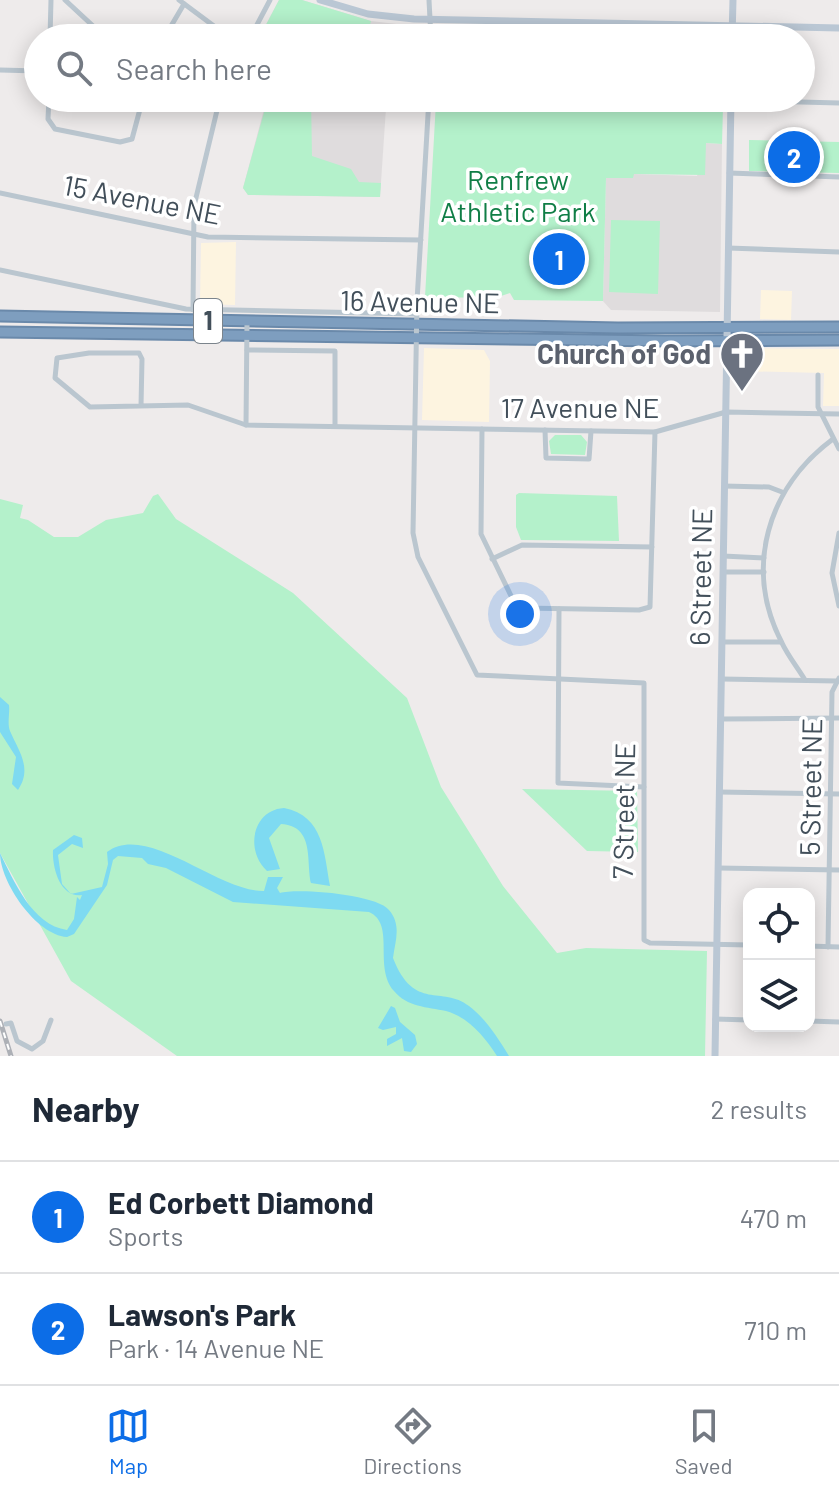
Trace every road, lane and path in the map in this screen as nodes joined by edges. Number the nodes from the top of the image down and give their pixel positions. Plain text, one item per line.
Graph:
1 (51, 0) edge
2 (65, 0) edge
3 (270, 0) edge
4 (320, 0) edge
5 (429, 0) edge
6 (733, 0) edge
7 (182, 2) edge
8 (431, 20) junction
9 (602, 22) joint
10 (50, 24) edge
11 (91, 24) edge
12 (171, 24) edge
13 (211, 24) edge
14 (257, 24) edge
15 (431, 24) edge
16 (689, 24) edge
17 (732, 24) edge
18 (815, 27) edge
19 (839, 28) edge
20 (0, 70) edge
21 (24, 71) edge
22 (815, 102) edge
23 (839, 103) edge
24 (48, 112) edge
25 (139, 112) edge
26 (217, 112) edge
27 (428, 112) edge
28 (731, 112) edge
29 (729, 173) junction
30 (839, 177) edge
31 (0, 193) edge
32 (194, 234) junction
33 (421, 240) junction
34 (728, 248) junction
35 (839, 252) edge
36 (0, 270) edge
37 (193, 310) junction
38 (0, 316) edge
39 (417, 319) junction
40 (247, 322) junction
41 (727, 327) junction
42 (839, 327) edge
43 (0, 332) edge
44 (247, 335) junction
45 (417, 337) junction
46 (727, 340) junction
47 (839, 340) edge
48 (247, 350) junction
49 (818, 375) dead end
50 (141, 406) junction
51 (726, 412) junction
52 (821, 414) junction
53 (839, 414) edge
54 (246, 425) junction
55 (335, 426) junction
56 (415, 427) junction
57 (482, 429) junction
58 (545, 430) junction
59 (591, 431) junction
60 (655, 432) junction
61 (833, 439) junction
62 (839, 449) edge
63 (724, 486) junction
64 (782, 492) junction
65 (839, 533) edge
66 (652, 547) junction
67 (723, 556) junction
68 (764, 558) junction
69 (492, 559) junction
70 (723, 572) junction
71 (764, 572) junction
72 (839, 606) edge
73 (559, 609) junction
74 (722, 642) junction
75 (781, 642) junction
76 (558, 679) junction
77 (721, 679) junction
78 (838, 679) edge
79 (805, 680) junction
80 (721, 719) junction
81 (835, 719) edge
82 (644, 787) junction
83 (719, 792) junction
84 (831, 794) junction
85 (839, 794) edge
86 (718, 868) junction
87 (829, 870) junction
88 (839, 870) edge
89 (717, 944) junction
90 (743, 945) edge
91 (815, 946) edge
92 (828, 947) junction
93 (839, 947) edge
94 (715, 1019) junction
95 (51, 1020) dead end
96 (743, 1020) edge
97 (815, 1021) edge
98 (839, 1022) edge
99 (6, 1024) dead end
100 (715, 1056) edge

1 - 10 street
2 - 11 street
3 - 14 street
4 - 8 street
5 - 8 street
6 - 17 street
7 - 12 street
7 - 13 street
8 - 9 street
8 - 15 street
9 - 16 street
18 - 19 street
20 - 21 street
22 - 23 street
24 - 25 street
26 - 32 street
27 - 33 street
28 - 29 street, 6 Street NE
29 - 30 street
29 - 34 street, 6 Street NE
31 - 32 street, 15 Avenue NE
32 - 33 street, 15 Avenue NE
32 - 37 street
33 - 39 street
34 - 35 street
34 - 41 street, 6 Street NE
36 - 37 street
37 - 39 street
38 - 40 highway, 16 Avenue NE / 1
39 - 40 highway, 16 Avenue NE / 1
39 - 41 highway, 16 Avenue NE / 1
39 - 45 street
40 - 44 street
41 - 42 highway, 16 Avenue NE / 1
41 - 46 street, 6 Street NE
43 - 44 highway, 16 Avenue NE / 1
44 - 45 highway, 16 Avenue NE / 1
44 - 48 street
45 - 46 highway, 16 Avenue NE / 1
45 - 56 street
46 - 47 highway, 16 Avenue NE / 1
46 - 51 street, 6 Street NE
48 - 54 street
48 - 55 street
49 - 52 street
50 - 50 street, 17 Avenue NE
50 - 54 street, 17 Avenue NE
51 - 52 street, 17 Avenue NE
51 - 60 street, 17 Avenue NE
51 - 63 street, 6 Street NE
52 - 53 street, 17 Avenue NE
52 - 61 street
54 - 55 street, 17 Avenue NE
55 - 56 street, 17 Avenue NE
56 - 57 street, 17 Avenue NE
56 - 76 street
57 - 58 street, 17 Avenue NE
57 - 69 street
58 - 59 street, 17 Avenue NE
58 - 59 street
59 - 60 street, 17 Avenue NE
60 - 66 street
61 - 62 street
61 - 64 street
63 - 64 street
63 - 67 street, 6 Street NE
64 - 68 street
65 - 72 street
66 - 69 street
66 - 73 street
67 - 68 street
67 - 70 street, 6 Street NE
68 - 71 street
69 - 73 street
70 - 71 street
70 - 74 street, 6 Street NE
71 - 75 street
73 - 76 street
74 - 75 street
74 - 77 street, 6 Street NE
75 - 79 street
76 - 82 street, 7 Street NE
76 - 82 street
77 - 79 street
77 - 80 street, 6 Street NE
78 - 79 street
78 - 81 street, 5 Street NE
80 - 81 street
80 - 83 street, 6 Street NE
81 - 84 street, 5 Street NE
82 - 89 street, 7 Street NE
83 - 84 street
83 - 86 street, 6 Street NE
84 - 85 street
84 - 87 street, 5 Street NE
86 - 87 street
86 - 89 street, 6 Street NE
87 - 88 street
87 - 92 street, 5 Street NE
89 - 90 street
89 - 94 street, 6 Street NE
91 - 92 street
92 - 93 street
94 - 96 street
94 - 100 street, 6 Street NE
95 - 99 street
97 - 98 street

